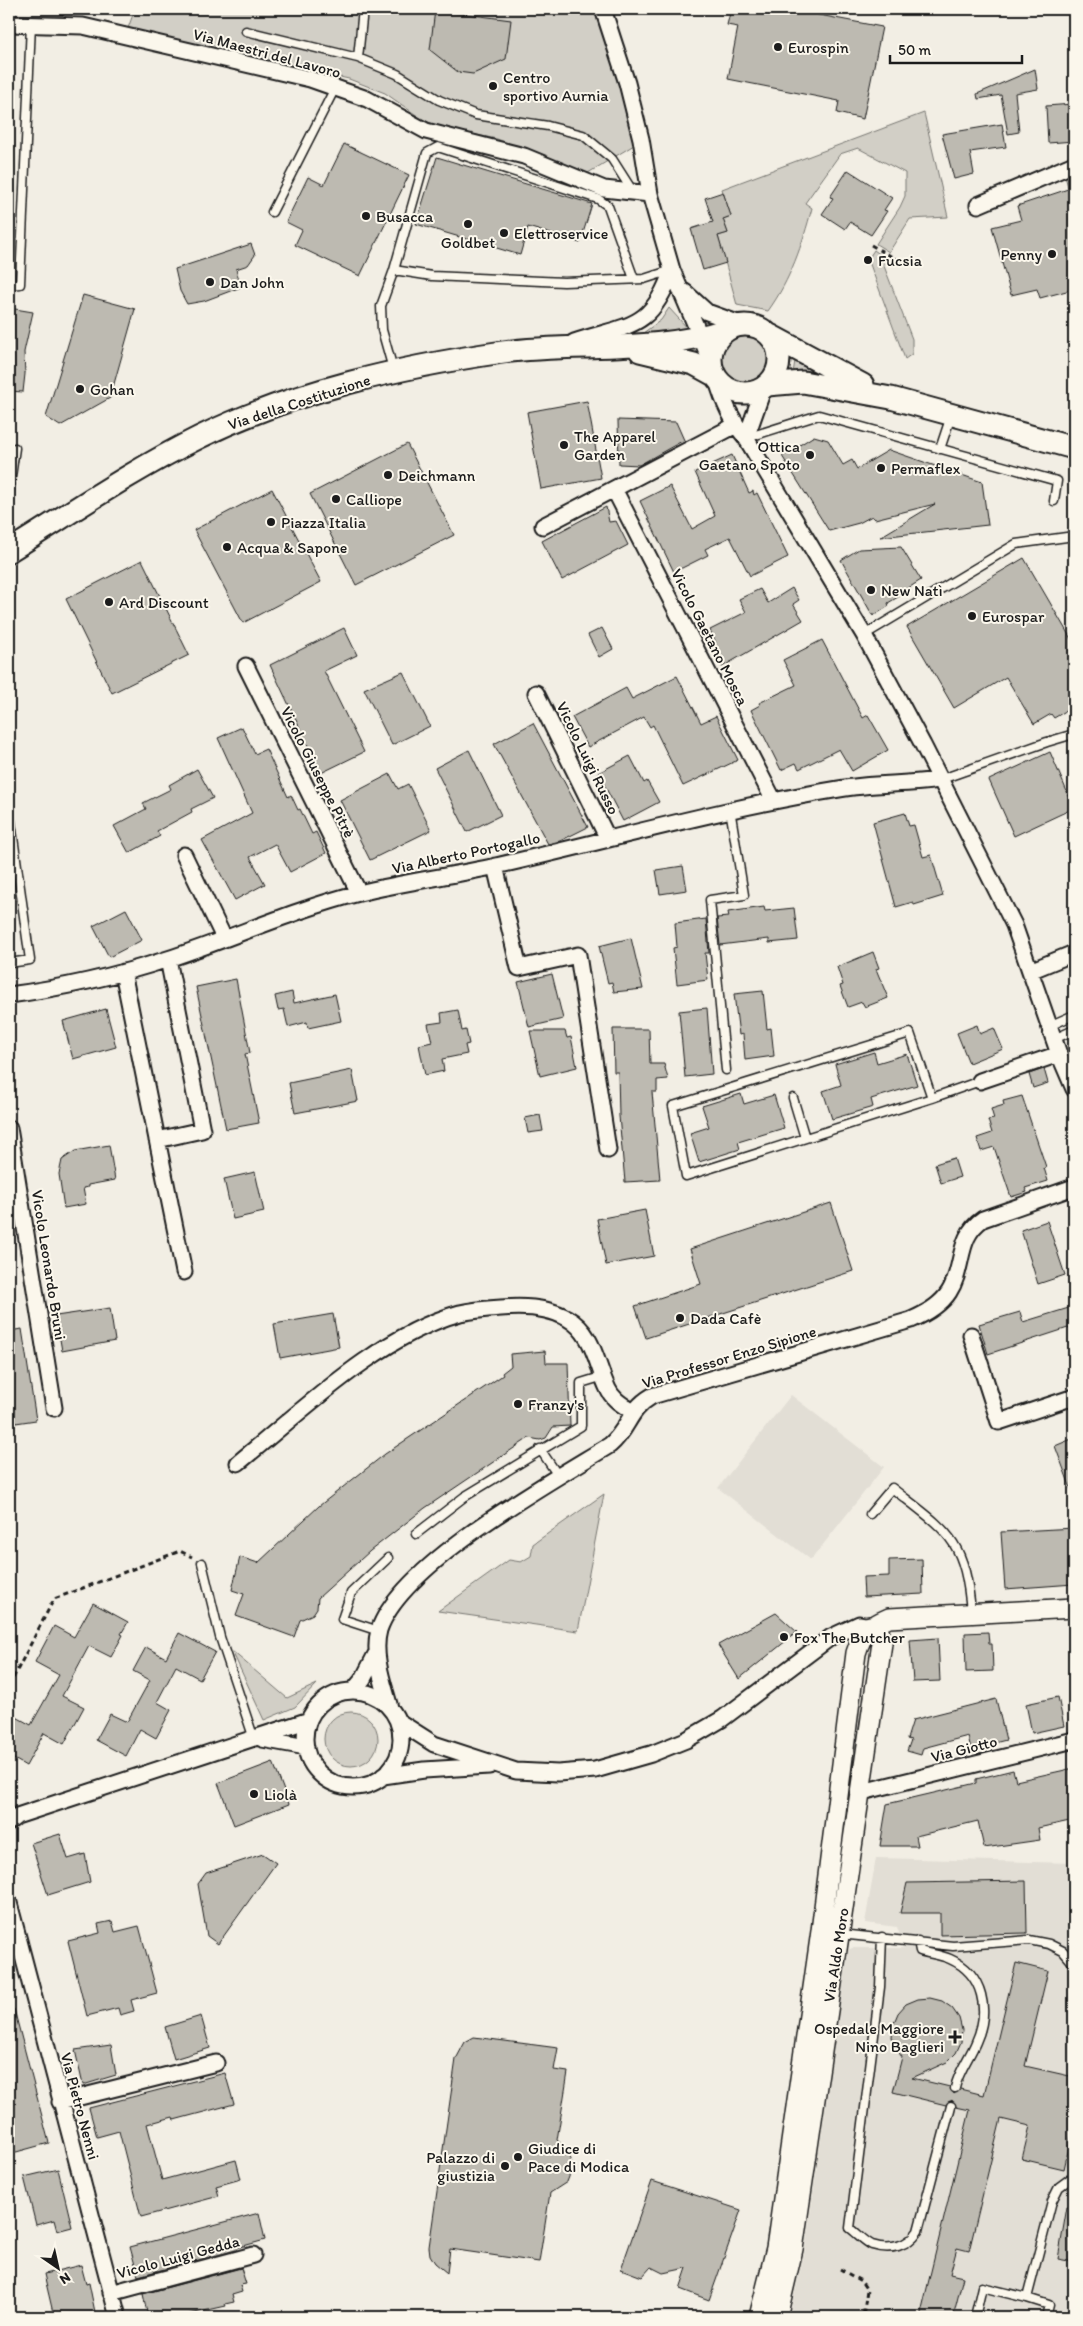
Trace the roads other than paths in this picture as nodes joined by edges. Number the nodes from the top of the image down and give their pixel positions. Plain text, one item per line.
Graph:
1 (363, 9) edge
2 (603, 9) edge
3 (9, 24) edge
4 (31, 24) junction
5 (246, 31) dead end
6 (358, 58) junction
7 (335, 88) junction
8 (1074, 164) edge
9 (633, 192) junction
10 (650, 194) junction
11 (978, 205) dead end
12 (272, 212) dead end
13 (394, 270) junction
14 (674, 276) junction
15 (634, 279) junction
16 (9, 285) edge
17 (736, 327) junction
18 (770, 336) junction
19 (702, 338) junction
20 (557, 348) junction
21 (620, 348) junction
22 (394, 371) junction
23 (714, 371) junction
24 (766, 386) junction
25 (891, 398) junction
26 (951, 414) junction
27 (736, 425) junction
28 (746, 438) junction
29 (15, 448) dead end
30 (1074, 448) edge
31 (940, 449) junction
32 (614, 488) junction
33 (9, 492) edge
34 (1054, 501) dead end
35 (543, 526) dead end
36 (1074, 536) edge
37 (10, 548) edge
38 (864, 635) junction
39 (246, 666) dead end
40 (536, 693) dead end
41 (1074, 734) edge
42 (939, 780) junction
43 (774, 801) junction
44 (9, 808) edge
45 (730, 809) junction
46 (608, 839) junction
47 (184, 855) dead end
48 (495, 866) junction
49 (359, 893) junction
50 (224, 938) junction
51 (1074, 953) edge
52 (168, 959) junction
53 (9, 963) edge
54 (124, 972) junction
55 (1030, 972) junction
56 (9, 996) edge
57 (1074, 1015) edge
58 (1074, 1030) edge
59 (1052, 1033) junction
60 (1059, 1054) junction
61 (726, 1070) dead end
62 (980, 1081) joint
63 (1074, 1090) edge
64 (793, 1098) dead end
65 (932, 1098) junction
66 (9, 1128) edge
67 (806, 1138) junction
68 (157, 1140) junction
69 (608, 1150) dead end
70 (1074, 1187) edge
71 (184, 1272) dead end
72 (971, 1335) dead end
73 (604, 1376) junction
74 (1074, 1397) edge
75 (54, 1408) dead end
76 (633, 1412) junction
77 (540, 1449) junction
78 (238, 1463) dead end
79 (559, 1477) junction
80 (870, 1514) dead end
81 (416, 1534) dead end
82 (388, 1558) dead end
83 (202, 1563) road end
84 (1074, 1608) edge
85 (971, 1612) junction
86 (870, 1626) junction
87 (379, 1631) junction
88 (831, 1637) junction
89 (859, 1645) junction
90 (377, 1652) junction
91 (353, 1691) junction
92 (394, 1715) junction
93 (309, 1720) junction
94 (256, 1739) junction
95 (1074, 1740) edge
96 (306, 1747) junction
97 (498, 1766) junction
98 (383, 1776) junction
99 (862, 1792) junction
100 (9, 1822) edge
101 (9, 1903) edge
102 (830, 1932) junction
103 (882, 1937) junction
104 (918, 1941) junction
105 (1074, 1964) edge
106 (216, 2064) dead end
107 (955, 2088) dead end
108 (60, 2102) junction
109 (951, 2106) dead end
110 (1074, 2176) edge
111 (253, 2255) dead end
112 (111, 2293) junction
113 (1028, 2298) junction
114 (118, 2317) edge
115 (759, 2317) edge
116 (777, 2317) edge
117 (975, 2317) edge
118 (1046, 2317) edge

1 - 6 lane
2 - 10 street
3 - 4 street, Via Maestri del Lavoro
4 - 7 street, Via Maestri del Lavoro
4 - 16 lane
5 - 6 lane
6 - 9 lane
7 - 9 street, Via Maestri del Lavoro
7 - 12 lane
8 - 11 street
9 - 10 street, Via Maestri del Lavoro
10 - 14 street
13 - 15 lane
13 - 15 lane
13 - 22 lane
14 - 15 lane
14 - 17 street
14 - 19 street
14 - 20 street
17 - 18 main road
17 - 19 main road
17 - 23 main road
18 - 24 main road
18 - 25 main road
19 - 21 main road
19 - 23 street
20 - 21 main road, Via della Costituzione
20 - 22 main road, Via della Costituzione
21 - 23 main road
22 - 37 main road, Via della Costituzione
23 - 24 main road
23 - 27 street
24 - 25 main road
24 - 28 street
25 - 26 main road
26 - 30 main road
26 - 31 lane
27 - 28 street
27 - 32 street
28 - 31 lane
28 - 38 street
29 - 33 lane
31 - 34 lane
32 - 35 street
32 - 43 street, Vicolo Gaetano Mosca
36 - 38 lane
38 - 42 street
39 - 49 street, Vicolo Giuseppe Pitrè
40 - 46 street, Vicolo Luigi Russo
41 - 42 lane
42 - 43 street, Via Alberto Portogallo
42 - 55 street
43 - 45 street, Via Alberto Portogallo
44 - 53 lane
45 - 46 street, Via Alberto Portogallo
45 - 61 lane
46 - 48 street, Via Alberto Portogallo
47 - 50 street
48 - 49 street, Via Alberto Portogallo
48 - 69 street
49 - 50 street, Via Alberto Portogallo
50 - 52 street, Via Alberto Portogallo
51 - 55 street
52 - 54 street, Via Alberto Portogallo
52 - 68 street
54 - 56 street, Via Alberto Portogallo
54 - 68 street
55 - 59 street
57 - 59 lane
58 - 59 lane
59 - 60 street
60 - 62 street
60 - 63 street
62 - 65 lane
64 - 67 lane
65 - 67 lane
65 - 67 lane
66 - 75 street, Vicolo Leonardo Bruni
68 - 71 street
70 - 76 street, Via Professor Enzo Sipione
72 - 74 street
73 - 76 street
73 - 77 lane
73 - 78 street
76 - 79 street, Via Professor Enzo Sipione
77 - 79 lane
77 - 81 lane
79 - 87 street, Via Professor Enzo Sipione
80 - 85 lane
82 - 87 lane
83 - 94 lane
84 - 85 street
85 - 86 street
86 - 88 street
86 - 89 street, Via Aldo Moro
86 - 99 street, Via Aldo Moro
87 - 90 street, Via Professor Enzo Sipione
88 - 89 street
88 - 97 street
89 - 102 street, Via Aldo Moro
90 - 91 street
90 - 92 street
91 - 92 street
91 - 93 street
92 - 97 street
92 - 98 street
93 - 94 street
93 - 96 street
94 - 96 street
94 - 100 street
95 - 99 street, Via Giotto
96 - 98 street
97 - 98 street
99 - 102 street, Via Aldo Moro
101 - 108 street, Via Pietro Nenni
102 - 103 lane
102 - 115 street, Via Aldo Moro
102 - 116 street, Via Aldo Moro
103 - 104 lane
103 - 109 lane
104 - 105 lane
104 - 107 lane
106 - 108 street
108 - 112 street, Via Pietro Nenni
110 - 113 lane
111 - 112 street, Vicolo Luigi Gedda
112 - 114 street, Via Pietro Nenni
113 - 117 lane
113 - 118 lane

